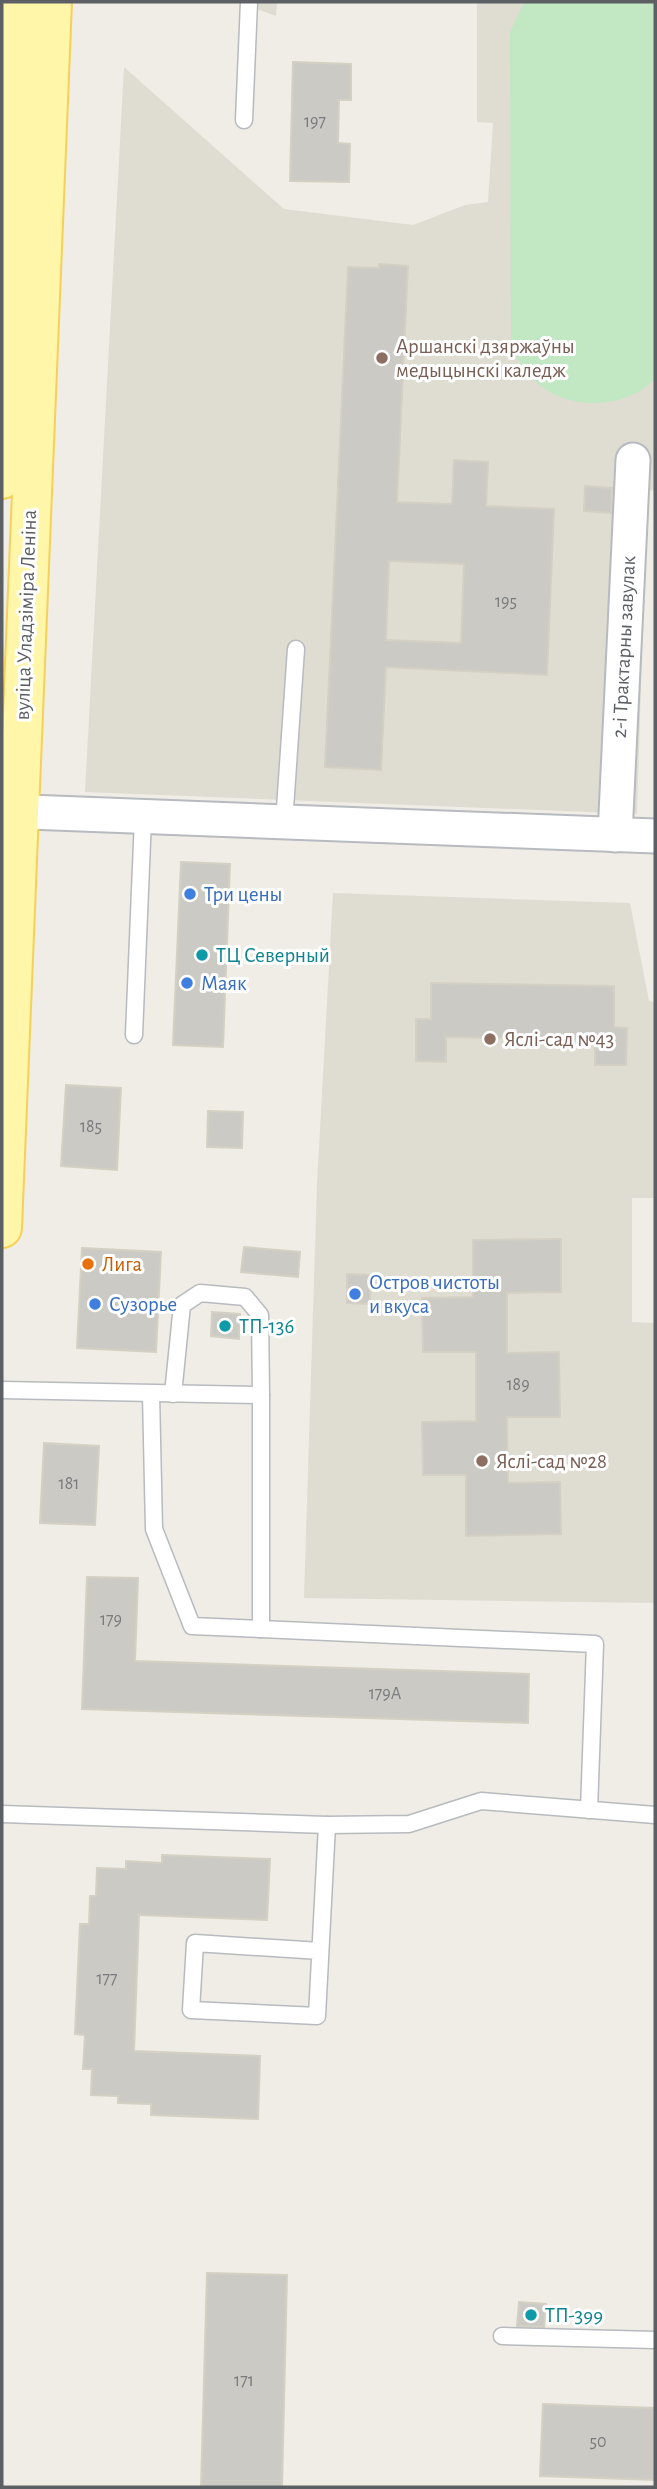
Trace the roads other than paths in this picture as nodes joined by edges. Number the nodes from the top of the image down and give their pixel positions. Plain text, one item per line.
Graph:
1 (22, 2) edge
2 (52, 2) edge
3 (249, 2) edge
4 (244, 120) dead end
5 (633, 460) dead end
6 (2, 479) edge
7 (296, 649) dead end
8 (10, 811) edge
9 (143, 818) junction
10 (284, 823) junction
11 (615, 835) junction
12 (655, 836) edge
13 (134, 1035) dead end
14 (2, 1228) edge
15 (2, 1390) edge
16 (151, 1394) junction
17 (173, 1394) junction
18 (261, 1395) junction
19 (261, 1629) junction
20 (589, 1810) junction
21 (2, 1814) edge
22 (655, 1815) edge
23 (327, 1825) junction
24 (320, 1951) junction
25 (502, 2336) dead end
26 (655, 2340) edge

1 - 6 main road
2 - 8 main road, вуліца Уладзіміра Леніна
3 - 4 lane
5 - 11 street, 2-і Трактарны завулак
7 - 10 lane
8 - 9 street
8 - 14 main road, вуліца Уладзіміра Леніна
9 - 10 street
9 - 13 lane
10 - 11 street
11 - 12 street
15 - 16 lane
16 - 17 lane
16 - 19 lane
17 - 18 lane
17 - 18 lane
18 - 19 lane
19 - 20 lane
20 - 22 lane
20 - 23 lane
21 - 23 lane
23 - 24 lane
24 - 24 lane
25 - 26 lane

